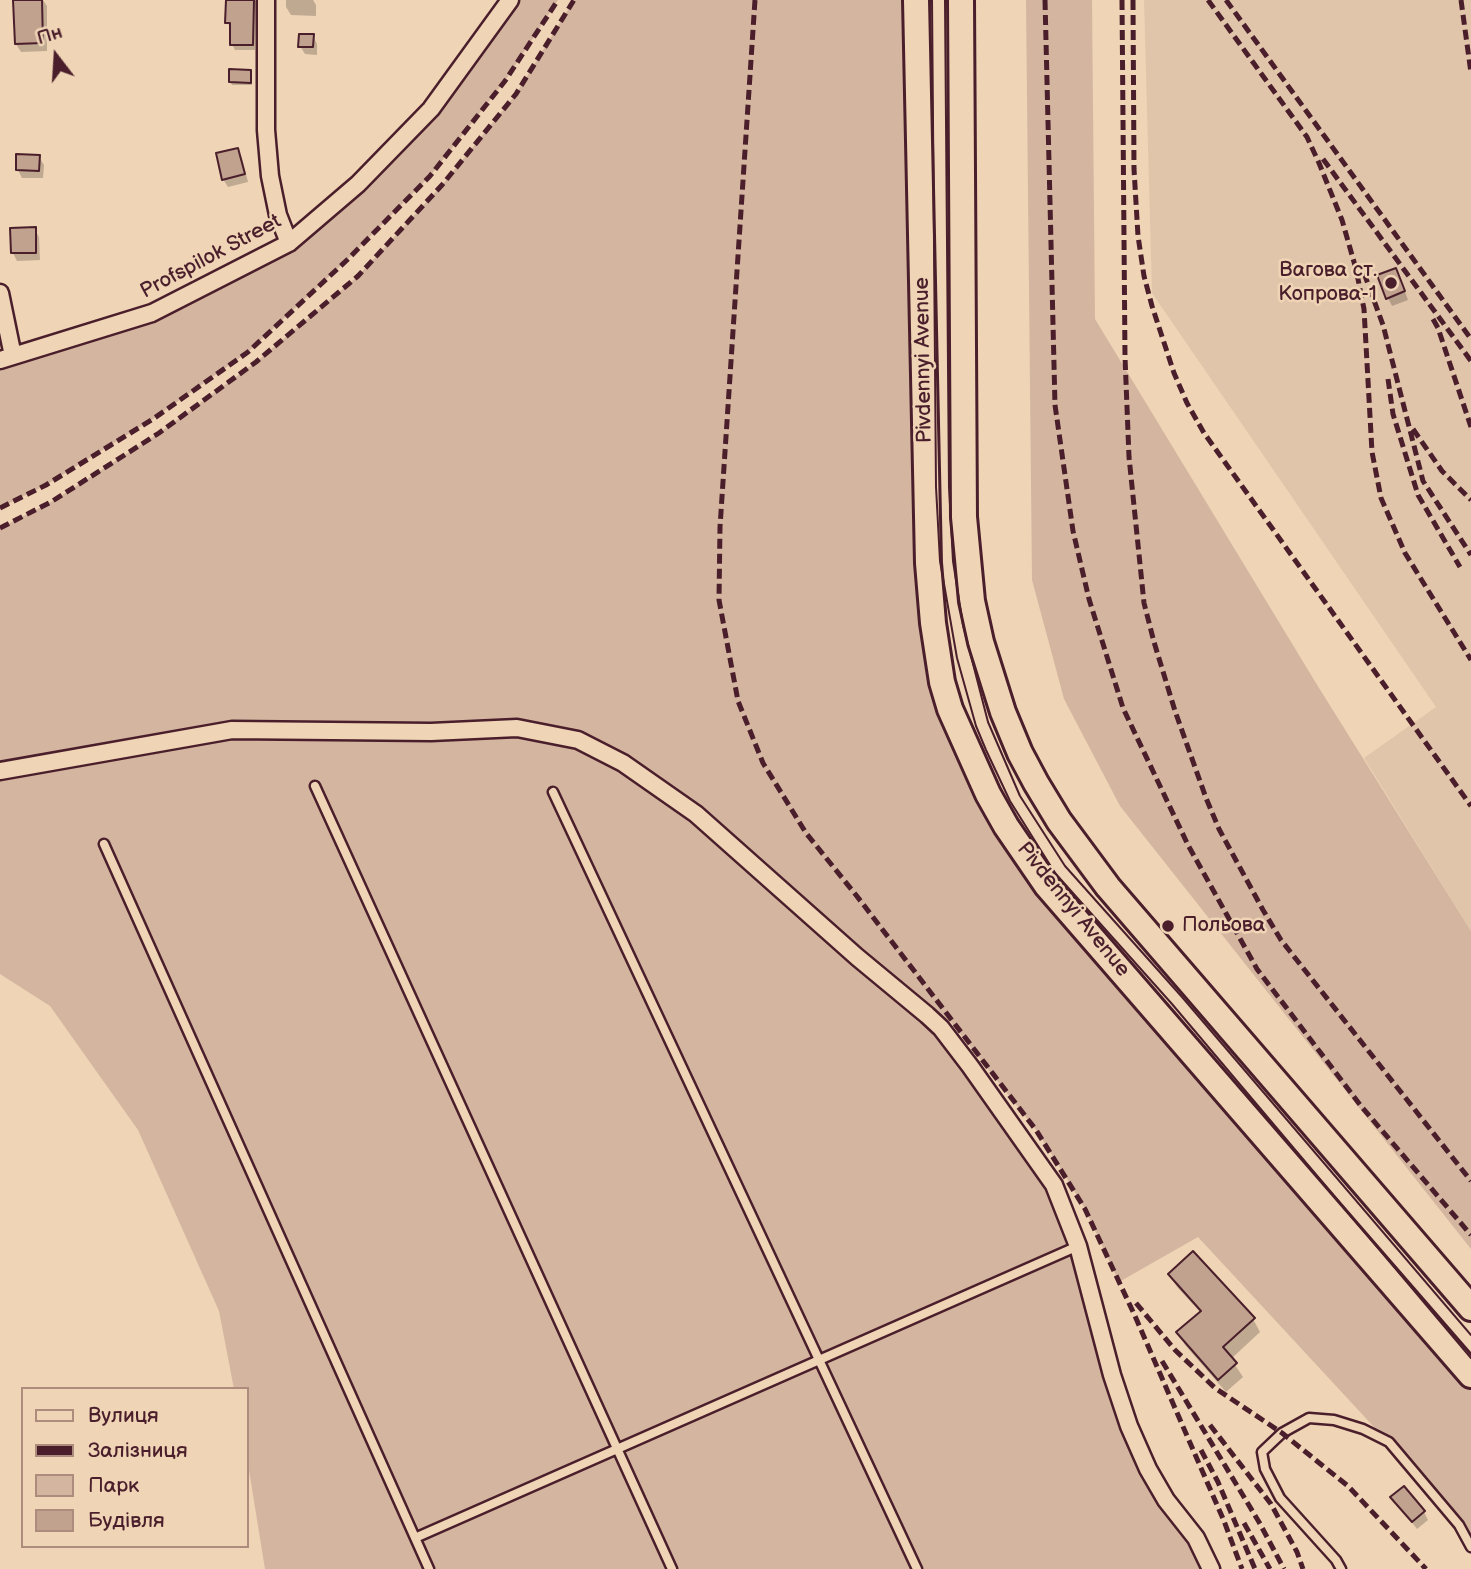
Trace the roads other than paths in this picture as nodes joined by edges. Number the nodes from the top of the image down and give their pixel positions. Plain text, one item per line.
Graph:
1 (266, 0) edge
2 (510, 0) edge
3 (916, 0) edge
4 (961, 0) edge
5 (289, 243) junction
6 (0, 293) edge
7 (6, 358) edge
8 (0, 771) edge
9 (315, 786) dead end
10 (553, 792) dead end
11 (104, 844) dead end
12 (1077, 1246) junction
13 (1471, 1308) edge
14 (818, 1360) junction
15 (1471, 1375) edge
16 (617, 1449) junction
17 (415, 1538) junction
18 (1471, 1547) edge
19 (429, 1569) edge
20 (672, 1569) edge
21 (917, 1569) edge
22 (1212, 1569) edge
23 (1341, 1569) edge

1 - 5 street
2 - 5 street, Profspilok Street
3 - 15 main road, Pivdennyi Avenue
4 - 13 main road, Pivdennyi Avenue
5 - 7 street, Profspilok Street
6 - 7 street
8 - 12 street
9 - 16 lane
10 - 14 lane
11 - 17 lane
12 - 14 lane
12 - 22 street
14 - 16 lane
14 - 21 lane
16 - 17 lane
16 - 20 lane
17 - 19 lane
18 - 23 lane

